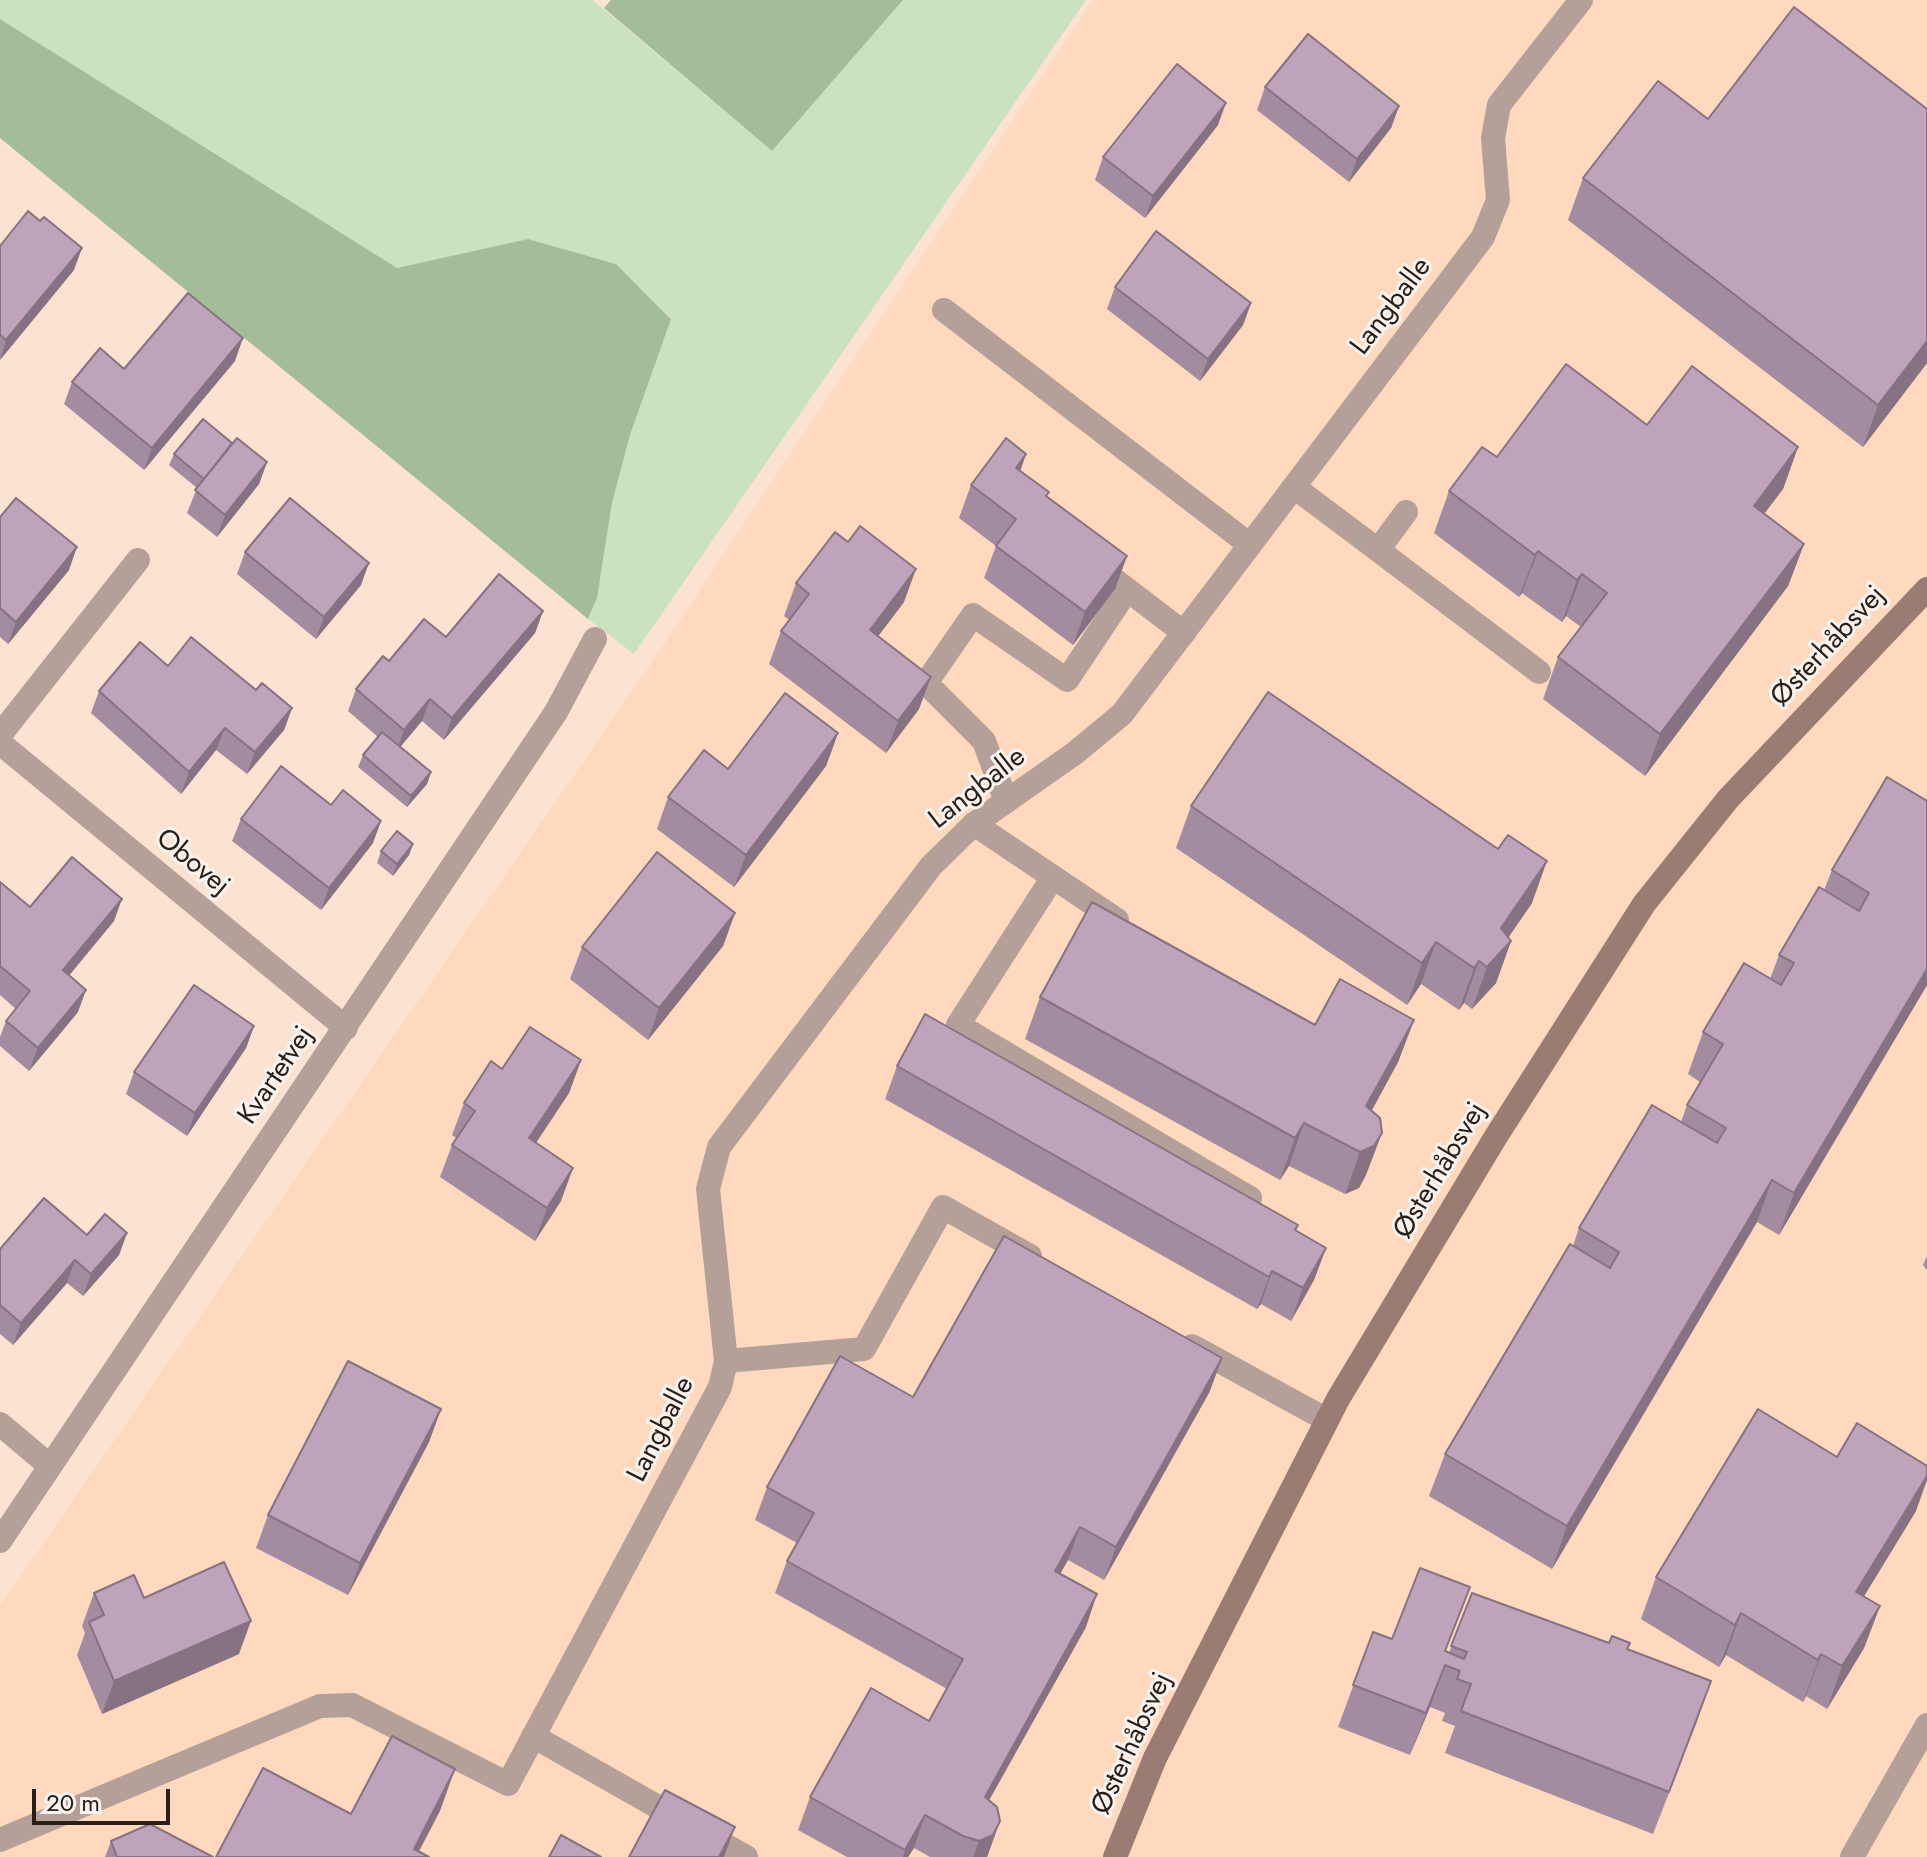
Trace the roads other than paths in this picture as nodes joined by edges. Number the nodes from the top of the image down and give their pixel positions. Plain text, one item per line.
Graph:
1 (1581, 0) edge
2 (944, 310) dead end
3 (1294, 487) junction
4 (1406, 512) dead end
5 (1250, 545) junction
6 (1378, 550) junction
7 (138, 560) dead end
8 (1093, 563) edge
9 (1927, 589) edge
10 (1127, 590) junction
11 (1184, 633) junction
12 (595, 639) dead end
13 (1539, 672) dead end
14 (0, 735) edge
15 (0, 743) edge
16 (1006, 801) junction
17 (974, 824) junction
18 (1053, 877) junction
19 (1133, 930) edge
20 (346, 1028) junction
21 (1250, 1198) edge
22 (1051, 1267) edge
23 (1172, 1335) edge
24 (726, 1361) junction
25 (1327, 1420) junction
26 (0, 1424) edge
27 (50, 1466) junction
28 (0, 1541) edge
29 (1927, 1725) edge
30 (533, 1736) junction
31 (0, 1840) edge
32 (746, 1857) edge
33 (1115, 1857) edge
34 (1852, 1857) edge

1 - 3 street, Langballe
2 - 5 street
3 - 5 street, Langballe
3 - 6 street
4 - 6 street
5 - 11 street, Langballe
6 - 13 street
7 - 14 street
8 - 10 street
9 - 25 street, Østerhåbsvej
10 - 11 street
10 - 16 street
11 - 16 street, Langballe
12 - 20 street, Kvartetvej
15 - 20 street, Obovej
16 - 17 street, Langballe
17 - 18 street
17 - 24 street, Langballe
18 - 19 street
18 - 21 street
20 - 27 street, Kvartetvej
22 - 24 street
23 - 25 street
24 - 30 street, Langballe
25 - 33 street, Østerhåbsvej
26 - 27 street
27 - 28 street, Kvartetvej
29 - 34 street
30 - 31 street, Langballe
30 - 32 street

